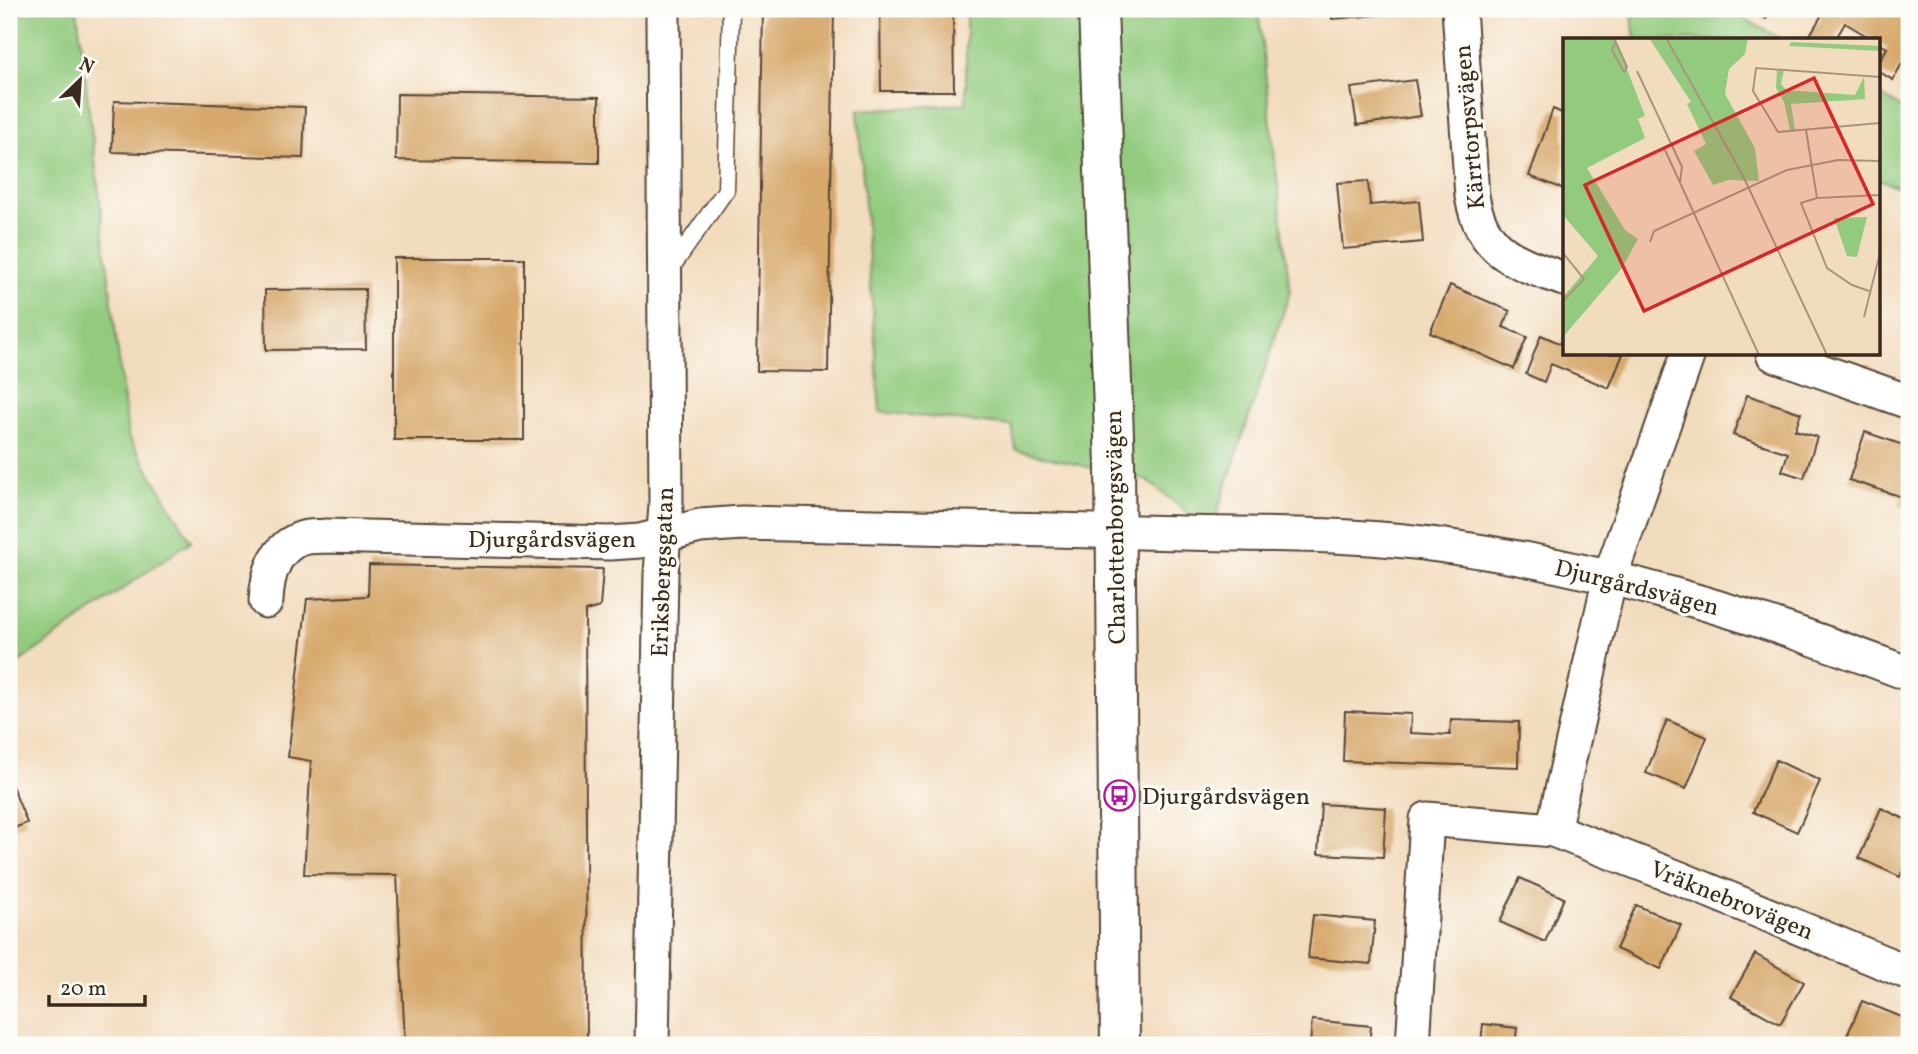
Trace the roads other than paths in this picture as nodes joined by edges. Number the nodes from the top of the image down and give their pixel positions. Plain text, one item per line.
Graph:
1 (731, 9) edge
2 (1098, 9) edge
3 (1459, 9) edge
4 (663, 15) dead end
5 (664, 279) junction
6 (1563, 279) edge
7 (1688, 355) edge
8 (1776, 355) edge
9 (1909, 402) edge
10 (1116, 531) junction
11 (664, 535) junction
12 (1610, 577) junction
13 (266, 601) dead end
14 (1909, 674) edge
15 (1553, 830) junction
16 (1909, 973) edge
17 (652, 1045) edge
18 (1120, 1045) edge
19 (1413, 1045) edge

1 - 5 lane
2 - 10 main road, Charlottenborgsvägen
3 - 6 street, Kärrtorpsvägen
4 - 5 street, Eriksbergsgatan
5 - 11 street, Eriksbergsgatan
7 - 12 street
8 - 9 street
10 - 11 street, Djurgårdsvägen
10 - 12 street, Djurgårdsvägen
10 - 18 main road, Charlottenborgsvägen
11 - 13 street, Djurgårdsvägen
11 - 17 street, Eriksbergsgatan
12 - 14 street, Djurgårdsvägen
12 - 15 street
15 - 16 street, Vräknebrovägen
15 - 19 street, Vräknebrovägen

